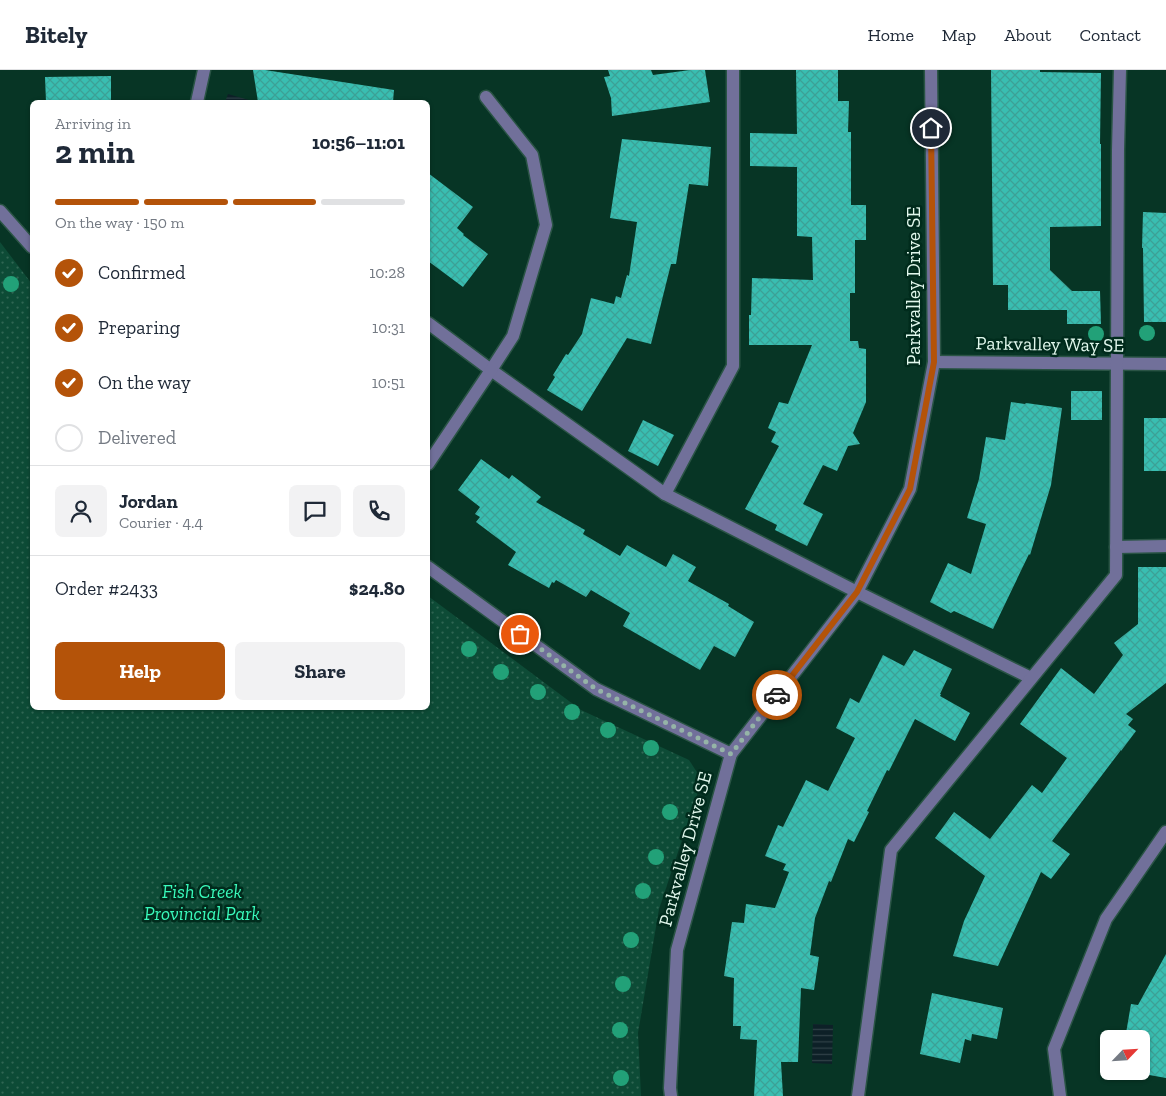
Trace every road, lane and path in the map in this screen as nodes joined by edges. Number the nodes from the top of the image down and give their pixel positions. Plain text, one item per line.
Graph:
1 (204, 70) edge
2 (733, 70) edge
3 (931, 70) edge
4 (1120, 70) edge
5 (486, 97) dead end
6 (197, 100) edge
7 (0, 211) edge
8 (30, 245) edge
9 (430, 324) edge
10 (934, 362) junction
11 (1116, 364) junction
12 (1166, 364) edge
13 (491, 370) junction
14 (430, 461) edge
15 (665, 494) junction
16 (1166, 546) edge
17 (1116, 547) junction
18 (430, 568) edge
19 (857, 592) junction
20 (1031, 678) junction
21 (731, 754) junction
22 (1166, 832) edge
23 (671, 1096) edge
24 (858, 1096) edge
25 (1060, 1096) edge

1 - 6 street
2 - 15 street
3 - 10 street, Parkvalley Drive SE
4 - 11 street
5 - 13 street
7 - 8 street
9 - 13 street
10 - 11 street, Parkvalley Way SE
10 - 19 street, Parkvalley Drive SE
11 - 12 street, Parkvalley Way SE
11 - 17 street
13 - 14 street
13 - 15 street
15 - 19 street
16 - 17 street
17 - 20 street
18 - 21 street
19 - 20 street
19 - 21 street, Parkvalley Drive SE
20 - 24 street
21 - 23 street, Parkvalley Drive SE
22 - 25 street

